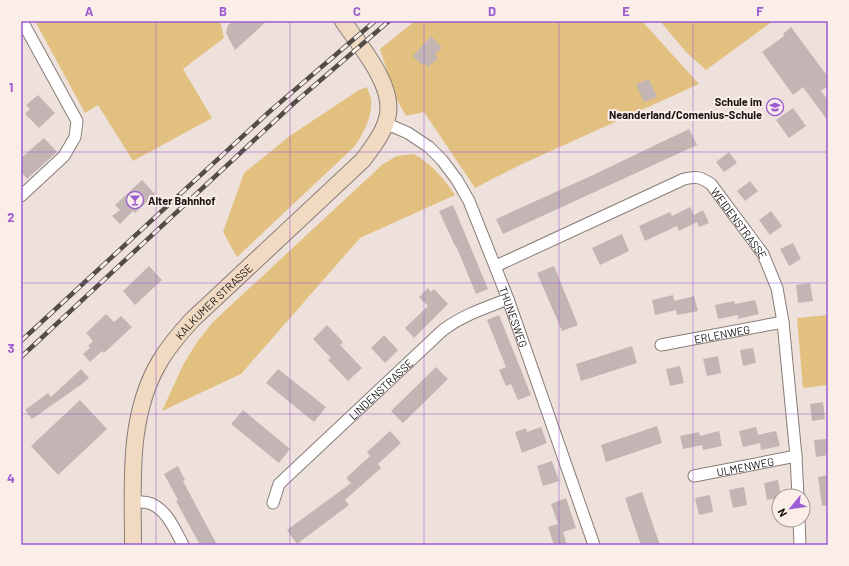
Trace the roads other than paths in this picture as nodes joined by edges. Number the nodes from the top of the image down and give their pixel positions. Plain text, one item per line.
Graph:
1 (22, 21) edge
2 (342, 21) edge
3 (385, 123) junction
4 (21, 196) edge
5 (496, 266) junction
6 (508, 299) junction
7 (783, 322) junction
8 (661, 345) dead end
9 (796, 456) junction
10 (694, 476) dead end
11 (798, 488) edge
12 (133, 501) junction
13 (273, 503) dead end
14 (799, 528) edge
15 (132, 545) edge
16 (183, 545) edge
17 (594, 545) edge
18 (800, 545) edge

1 - 4 street
2 - 3 main road, KALKUMER STRASSE
3 - 5 street, THUNESWEG
3 - 12 main road, KALKUMER STRASSE
5 - 6 street, THUNESWEG
5 - 7 street, WEIDENSTRASSE
6 - 13 street, LINDENSTRASSE
6 - 17 street, THUNESWEG
7 - 8 street, ERLENWEG
7 - 9 street, WEIDENSTRASSE
9 - 10 street, ULMENWEG
9 - 11 street, WEIDENSTRASSE
12 - 15 main road, KALKUMER STRASSE
12 - 16 street
14 - 18 street

